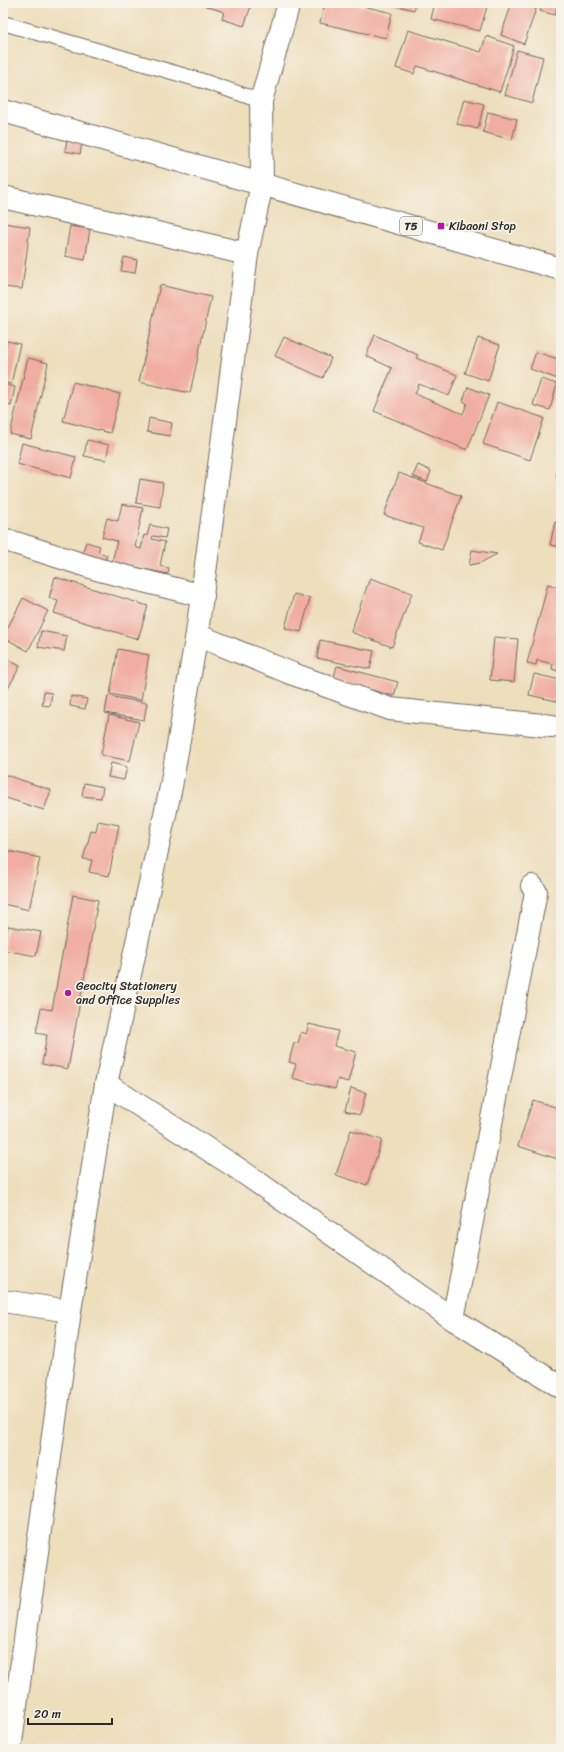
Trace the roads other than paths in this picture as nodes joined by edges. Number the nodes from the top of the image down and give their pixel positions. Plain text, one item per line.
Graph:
1 (289, 3) edge
2 (3, 23) edge
3 (261, 101) junction
4 (3, 111) edge
5 (262, 184) junction
6 (3, 197) edge
7 (247, 254) junction
8 (561, 269) edge
9 (3, 539) edge
10 (203, 596) junction
11 (197, 635) junction
12 (552, 726) dead end
13 (532, 886) dead end
14 (106, 1084) junction
15 (3, 1301) edge
16 (70, 1311) junction
17 (453, 1319) junction
18 (561, 1387) edge
19 (10, 1749) edge

1 - 3 main road
2 - 3 lane
3 - 5 main road
4 - 5 main road, T5
5 - 7 main road
5 - 8 main road, T5
6 - 7 main road
7 - 10 main road
9 - 10 main road
10 - 11 main road
11 - 12 main road
11 - 14 main road
13 - 17 main road
14 - 16 main road
14 - 17 main road
15 - 16 main road
16 - 19 main road
17 - 18 main road

